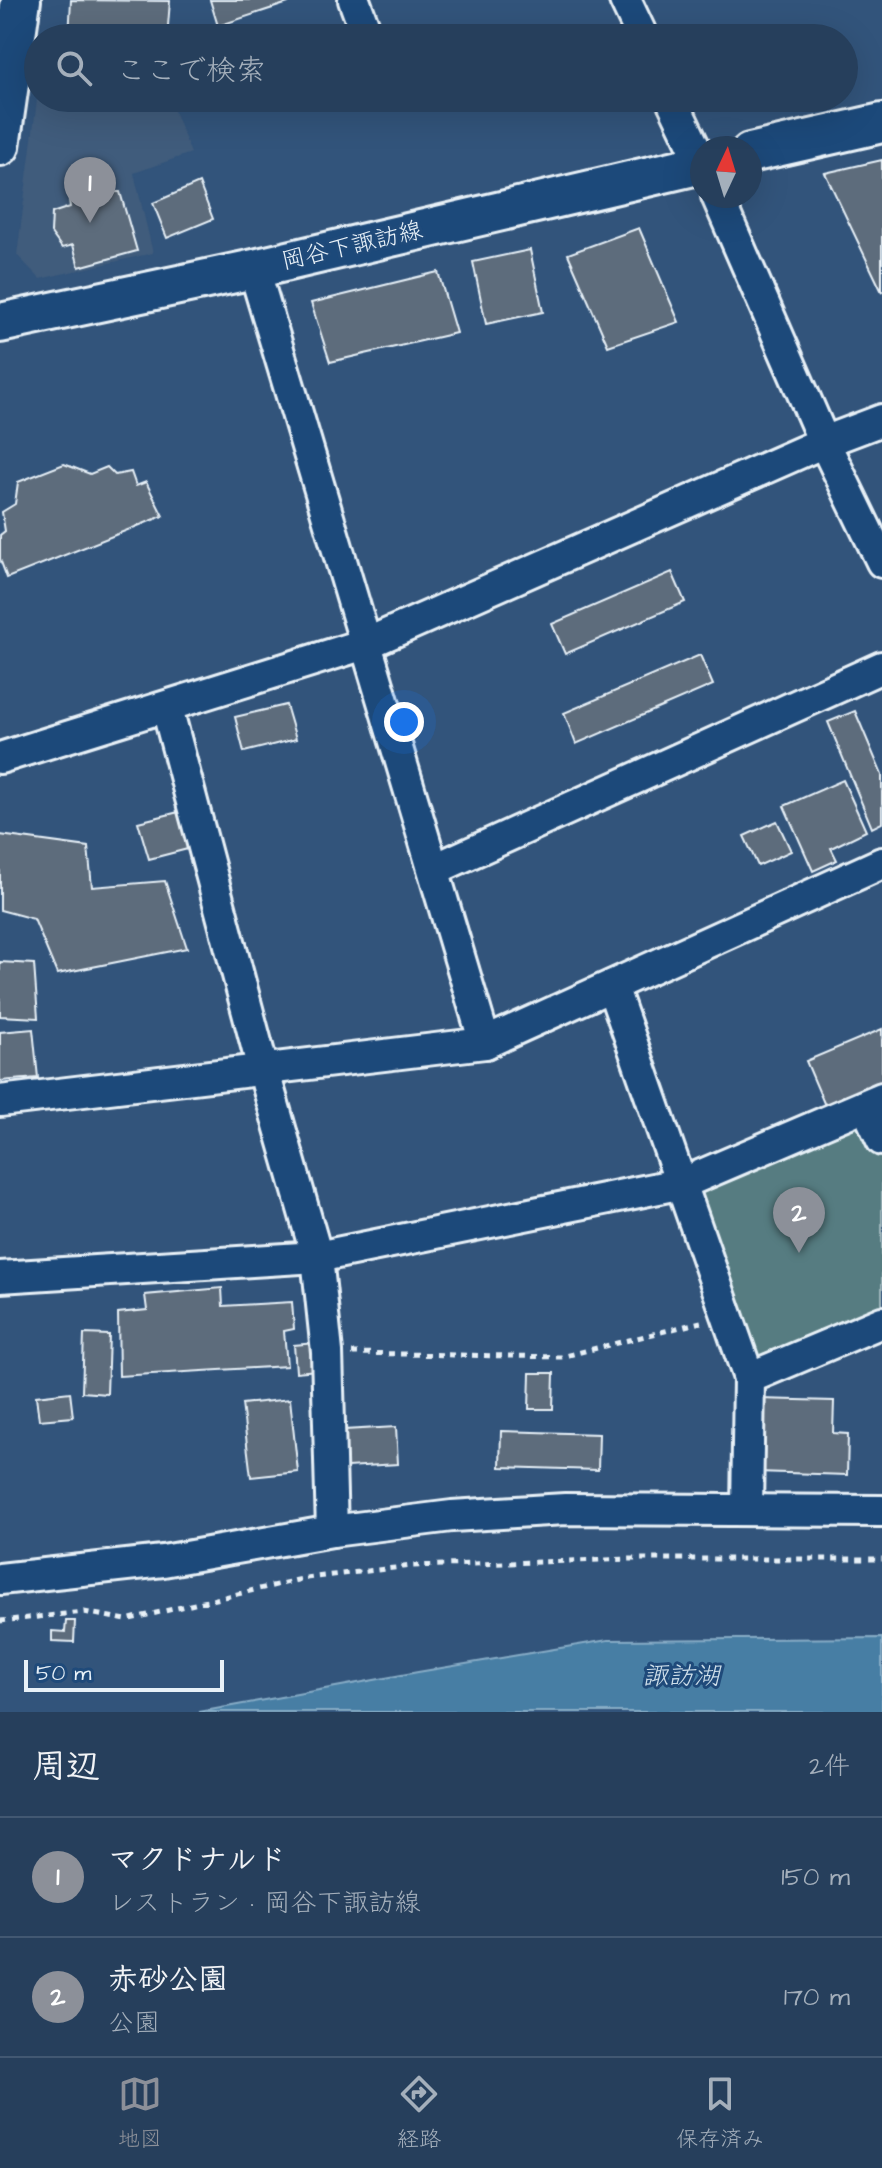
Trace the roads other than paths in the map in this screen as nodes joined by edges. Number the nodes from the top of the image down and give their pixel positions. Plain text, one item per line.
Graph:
1 (354, 0) edge
2 (625, 0) edge
3 (12, 23) edge
4 (363, 24) edge
5 (636, 24) edge
6 (678, 112) edge
7 (882, 123) edge
8 (690, 138) edge
9 (0, 146) edge
10 (762, 150) edge
11 (690, 166) edge
12 (722, 208) edge
13 (254, 269) junction
14 (0, 323) edge
15 (882, 420) edge
16 (824, 442) junction
17 (882, 562) edge
18 (368, 643) junction
19 (882, 667) edge
20 (167, 708) junction
21 (0, 758) edge
22 (882, 863) edge
23 (435, 869) junction
24 (612, 986) junction
25 (485, 1043) junction
26 (263, 1069) junction
27 (0, 1101) edge
28 (874, 1102) edge
29 (882, 1140) edge
30 (683, 1183) junction
31 (317, 1257) junction
32 (0, 1277) edge
33 (882, 1322) edge
34 (749, 1378) junction
35 (747, 1510) junction
36 (882, 1511) edge
37 (332, 1531) junction
38 (0, 1579) edge

1 - 4 street
2 - 5 street
3 - 9 main road
6 - 8 street
7 - 10 main road
11 - 13 main road, 岡谷下諏訪線
12 - 16 street
13 - 14 main road, 岡谷下諏訪線
13 - 18 street
15 - 16 street
16 - 17 street
16 - 18 street
18 - 20 street
18 - 23 street
19 - 23 street
20 - 21 street
20 - 26 street
22 - 24 street
23 - 25 street
24 - 25 street
24 - 30 street
25 - 26 street
26 - 27 street
26 - 31 street
28 - 29 street
28 - 30 street
30 - 31 street
30 - 34 street
31 - 32 street
31 - 37 street
33 - 34 street
34 - 35 street
35 - 36 street
35 - 37 street
37 - 38 street

